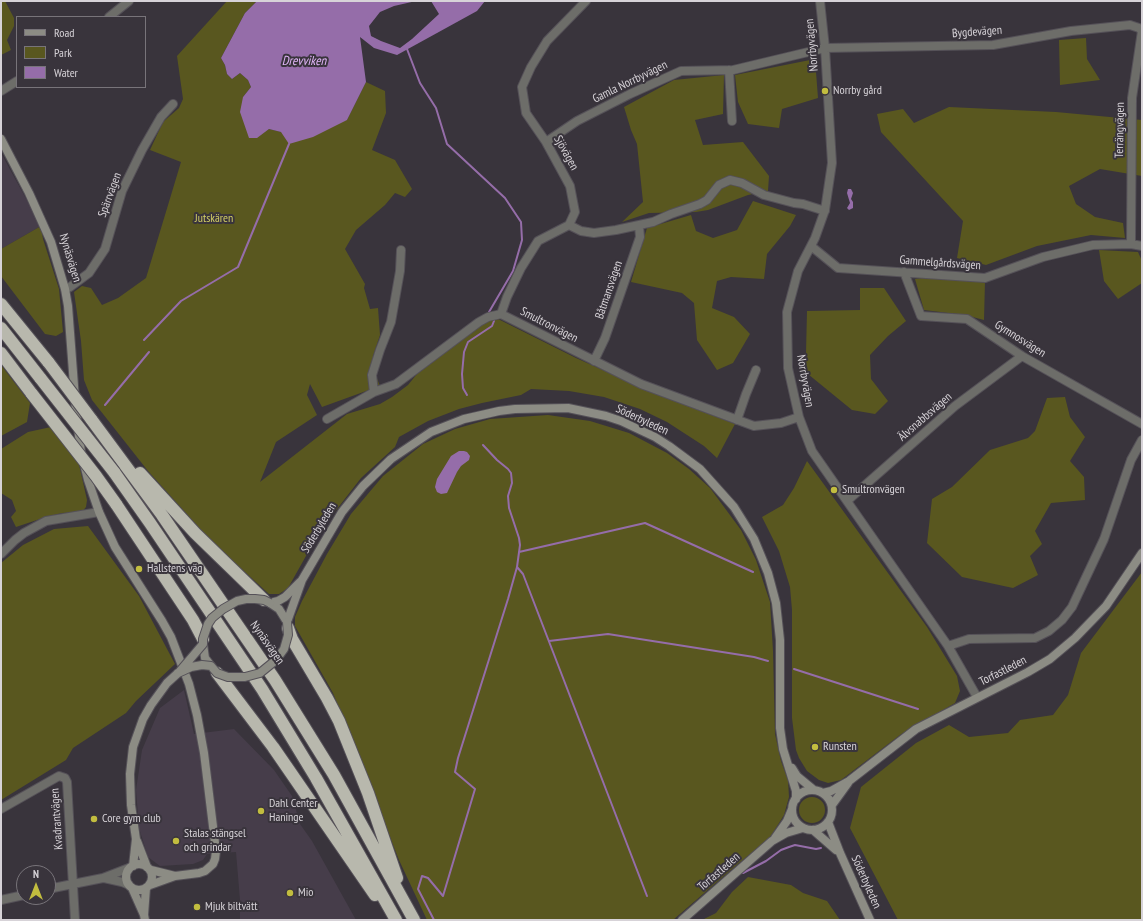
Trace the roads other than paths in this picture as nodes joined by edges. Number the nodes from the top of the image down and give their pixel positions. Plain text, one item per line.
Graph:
1 (129, 1) edge
2 (586, 1) edge
3 (820, 1) edge
4 (110, 16) edge
5 (1130, 25) joint
6 (825, 48) junction
7 (729, 70) junction
8 (16, 82) edge
9 (1, 90) edge
10 (173, 104) dead end
11 (732, 121) dead end
12 (1, 139) edge
13 (546, 142) junction
14 (825, 211) junction
15 (569, 225) junction
16 (639, 226) junction
17 (1131, 244) junction
18 (811, 246) junction
19 (1142, 246) edge
20 (401, 250) dead end
21 (904, 272) junction
22 (65, 289) junction
23 (1, 304) edge
24 (501, 314) junction
25 (1, 328) edge
26 (1, 353) edge
27 (1022, 356) junction
28 (594, 361) junction
29 (756, 370) dead end
30 (374, 392) junction
31 (799, 418) junction
32 (328, 419) dead end
33 (737, 420) junction
34 (1142, 424) edge
35 (1142, 440) edge
36 (118, 452) junction
37 (847, 500) junction
38 (99, 512) junction
39 (1142, 553) edge
40 (1, 554) edge
41 (302, 580) junction
42 (267, 601) junction
43 (287, 625) junction
44 (203, 642) junction
45 (948, 646) junction
46 (214, 670) junction
47 (178, 673) junction
48 (977, 697) junction
49 (787, 760) junction
50 (849, 781) junction
51 (814, 790) junction
52 (823, 793) junction
53 (796, 799) junction
54 (832, 805) junction
55 (1, 809) edge
56 (792, 809) junction
57 (828, 822) junction
58 (803, 828) junction
59 (813, 830) junction
60 (136, 839) junction
61 (772, 841) junction
62 (840, 853) junction
63 (131, 867) junction
64 (149, 868) junction
65 (175, 876) junction
66 (103, 878) junction
67 (74, 884) junction
68 (56, 887) edge
69 (130, 887) junction
70 (148, 887) junction
71 (16, 897) edge
72 (1, 900) edge
73 (407, 907) junction
74 (144, 918) edge
75 (75, 920) edge
76 (391, 920) edge
77 (396, 920) edge
78 (414, 920) edge
79 (682, 920) edge
80 (870, 920) edge

1 - 4 street
2 - 13 street, Sjövägen
3 - 6 street, Norrbyvägen
5 - 6 street, Bygdevägen
5 - 17 street, Terrängvägen
6 - 7 street, Gamla Norrbyvägen
6 - 14 street, Norrbyvägen
7 - 11 street
7 - 13 street, Gamla Norrbyvägen
8 - 9 street
10 - 22 street, Spärrvägen
12 - 22 street, Nynäsvägen
13 - 15 street, Sjövägen
14 - 16 street
14 - 18 street, Norrbyvägen
15 - 16 street
15 - 24 street
16 - 28 street, Båtmansvägen
17 - 19 street, Gammelgårdsvägen
17 - 21 street, Gammelgårdsvägen
18 - 21 street, Gammelgårdsvägen
18 - 31 street, Norrbyvägen
20 - 30 street
21 - 27 street, Gymnosvägen
22 - 38 street, Nynäsvägen
23 - 36 highway, Nynäsvägen, bridge
24 - 28 street, Smultronvägen
24 - 30 street, Smultronvägen
25 - 77 highway, bridge
26 - 44 highway, bridge
27 - 34 street, Gymnosvägen
27 - 37 street, Älvsnabbsvägen
28 - 33 street, Smultronvägen
29 - 33 street
30 - 32 street, Smultronvägen
31 - 33 street, Smultronvägen
31 - 37 street, Norrbyvägen
35 - 45 street
36 - 42 highway
36 - 73 highway, Nynäsvägen
37 - 45 street, Norrbyvägen
38 - 40 street
38 - 65 street, Nynäsvägen
39 - 48 street, Torfastleden
41 - 42 street, Söderbyleden
41 - 43 street, Söderbyleden
41 - 49 street, Söderbyleden
42 - 43 street
42 - 44 street, bridge
43 - 46 street, bridge
43 - 73 highway
44 - 46 street
44 - 47 street, bridge
45 - 48 street, Norrbyvägen
46 - 47 street, bridge
46 - 76 highway
47 - 60 street
48 - 50 street, Torfastleden
49 - 51 street, Söderbyleden
49 - 53 street, Söderbyleden
50 - 52 street, Torfastleden
50 - 54 street, Torfastleden
51 - 52 street
51 - 53 street
52 - 54 street
53 - 56 street
54 - 57 street
55 - 67 street, Kvadrantvägen
56 - 58 street
56 - 61 street, Torfastleden
57 - 59 street
57 - 62 street, Söderbyleden
58 - 59 street
58 - 61 street, Torfastleden
59 - 62 street, Söderbyleden
60 - 63 street
60 - 64 street
61 - 79 street, Torfastleden
62 - 80 street, Söderbyleden
63 - 64 street
63 - 66 street
63 - 69 street
64 - 65 street, Nynäsvägen
64 - 70 street
65 - 70 street, Nynäsvägen
66 - 67 street
66 - 69 street
67 - 68 street
67 - 75 street
69 - 70 street
69 - 74 street
70 - 74 street
71 - 72 street
73 - 78 highway, Nynäsvägen

